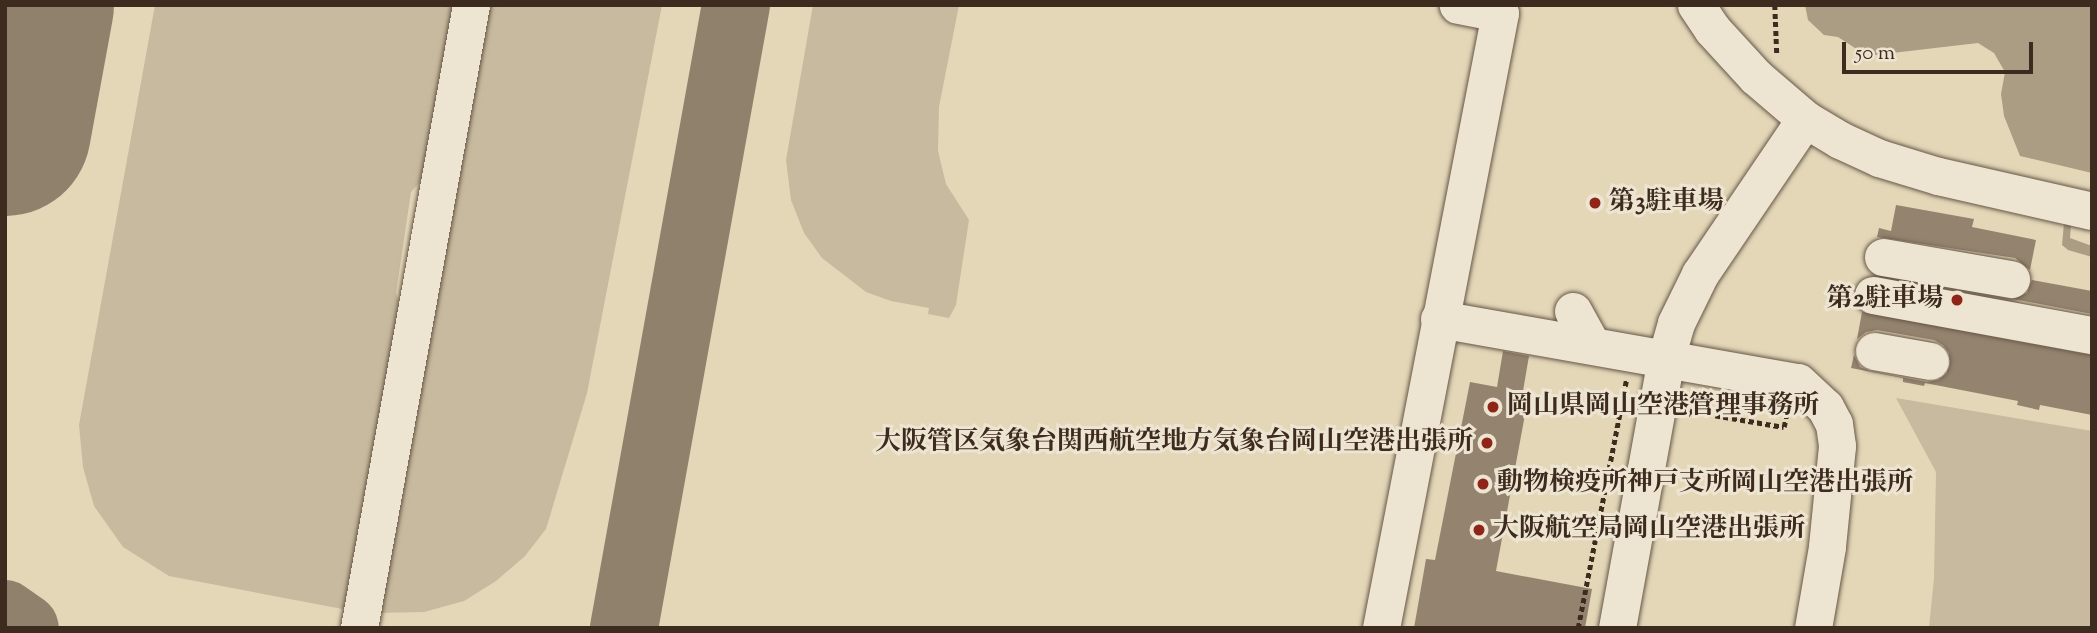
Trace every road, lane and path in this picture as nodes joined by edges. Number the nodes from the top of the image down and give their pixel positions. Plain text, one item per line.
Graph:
1 (471, 5) edge
2 (1458, 5) edge
3 (1696, 5) edge
4 (1775, 5) edge
5 (1774, 57) dead end
6 (1805, 119) junction
7 (2092, 211) edge
8 (1883, 257) dead end
9 (2011, 279) dead end
10 (1873, 295) dead end
11 (1573, 311) dead end
12 (1439, 318) junction
13 (2092, 335) edge
14 (1592, 345) junction
15 (1874, 351) dead end
16 (1666, 358) junction
17 (1930, 361) dead end
18 (1626, 379) dead end
19 (1794, 385) junction
20 (1683, 419) dead end
21 (359, 628) edge
22 (1381, 628) edge
23 (1578, 628) edge
24 (1617, 628) edge
25 (1813, 628) edge

1 - 21 street
2 - 12 street
3 - 6 street
4 - 5 path
6 - 7 street
6 - 16 street
8 - 9 street
10 - 13 street
11 - 14 street
12 - 14 street
12 - 22 street
14 - 16 street
15 - 17 street
16 - 19 street
16 - 24 street
18 - 23 path
19 - 20 path
19 - 25 street

